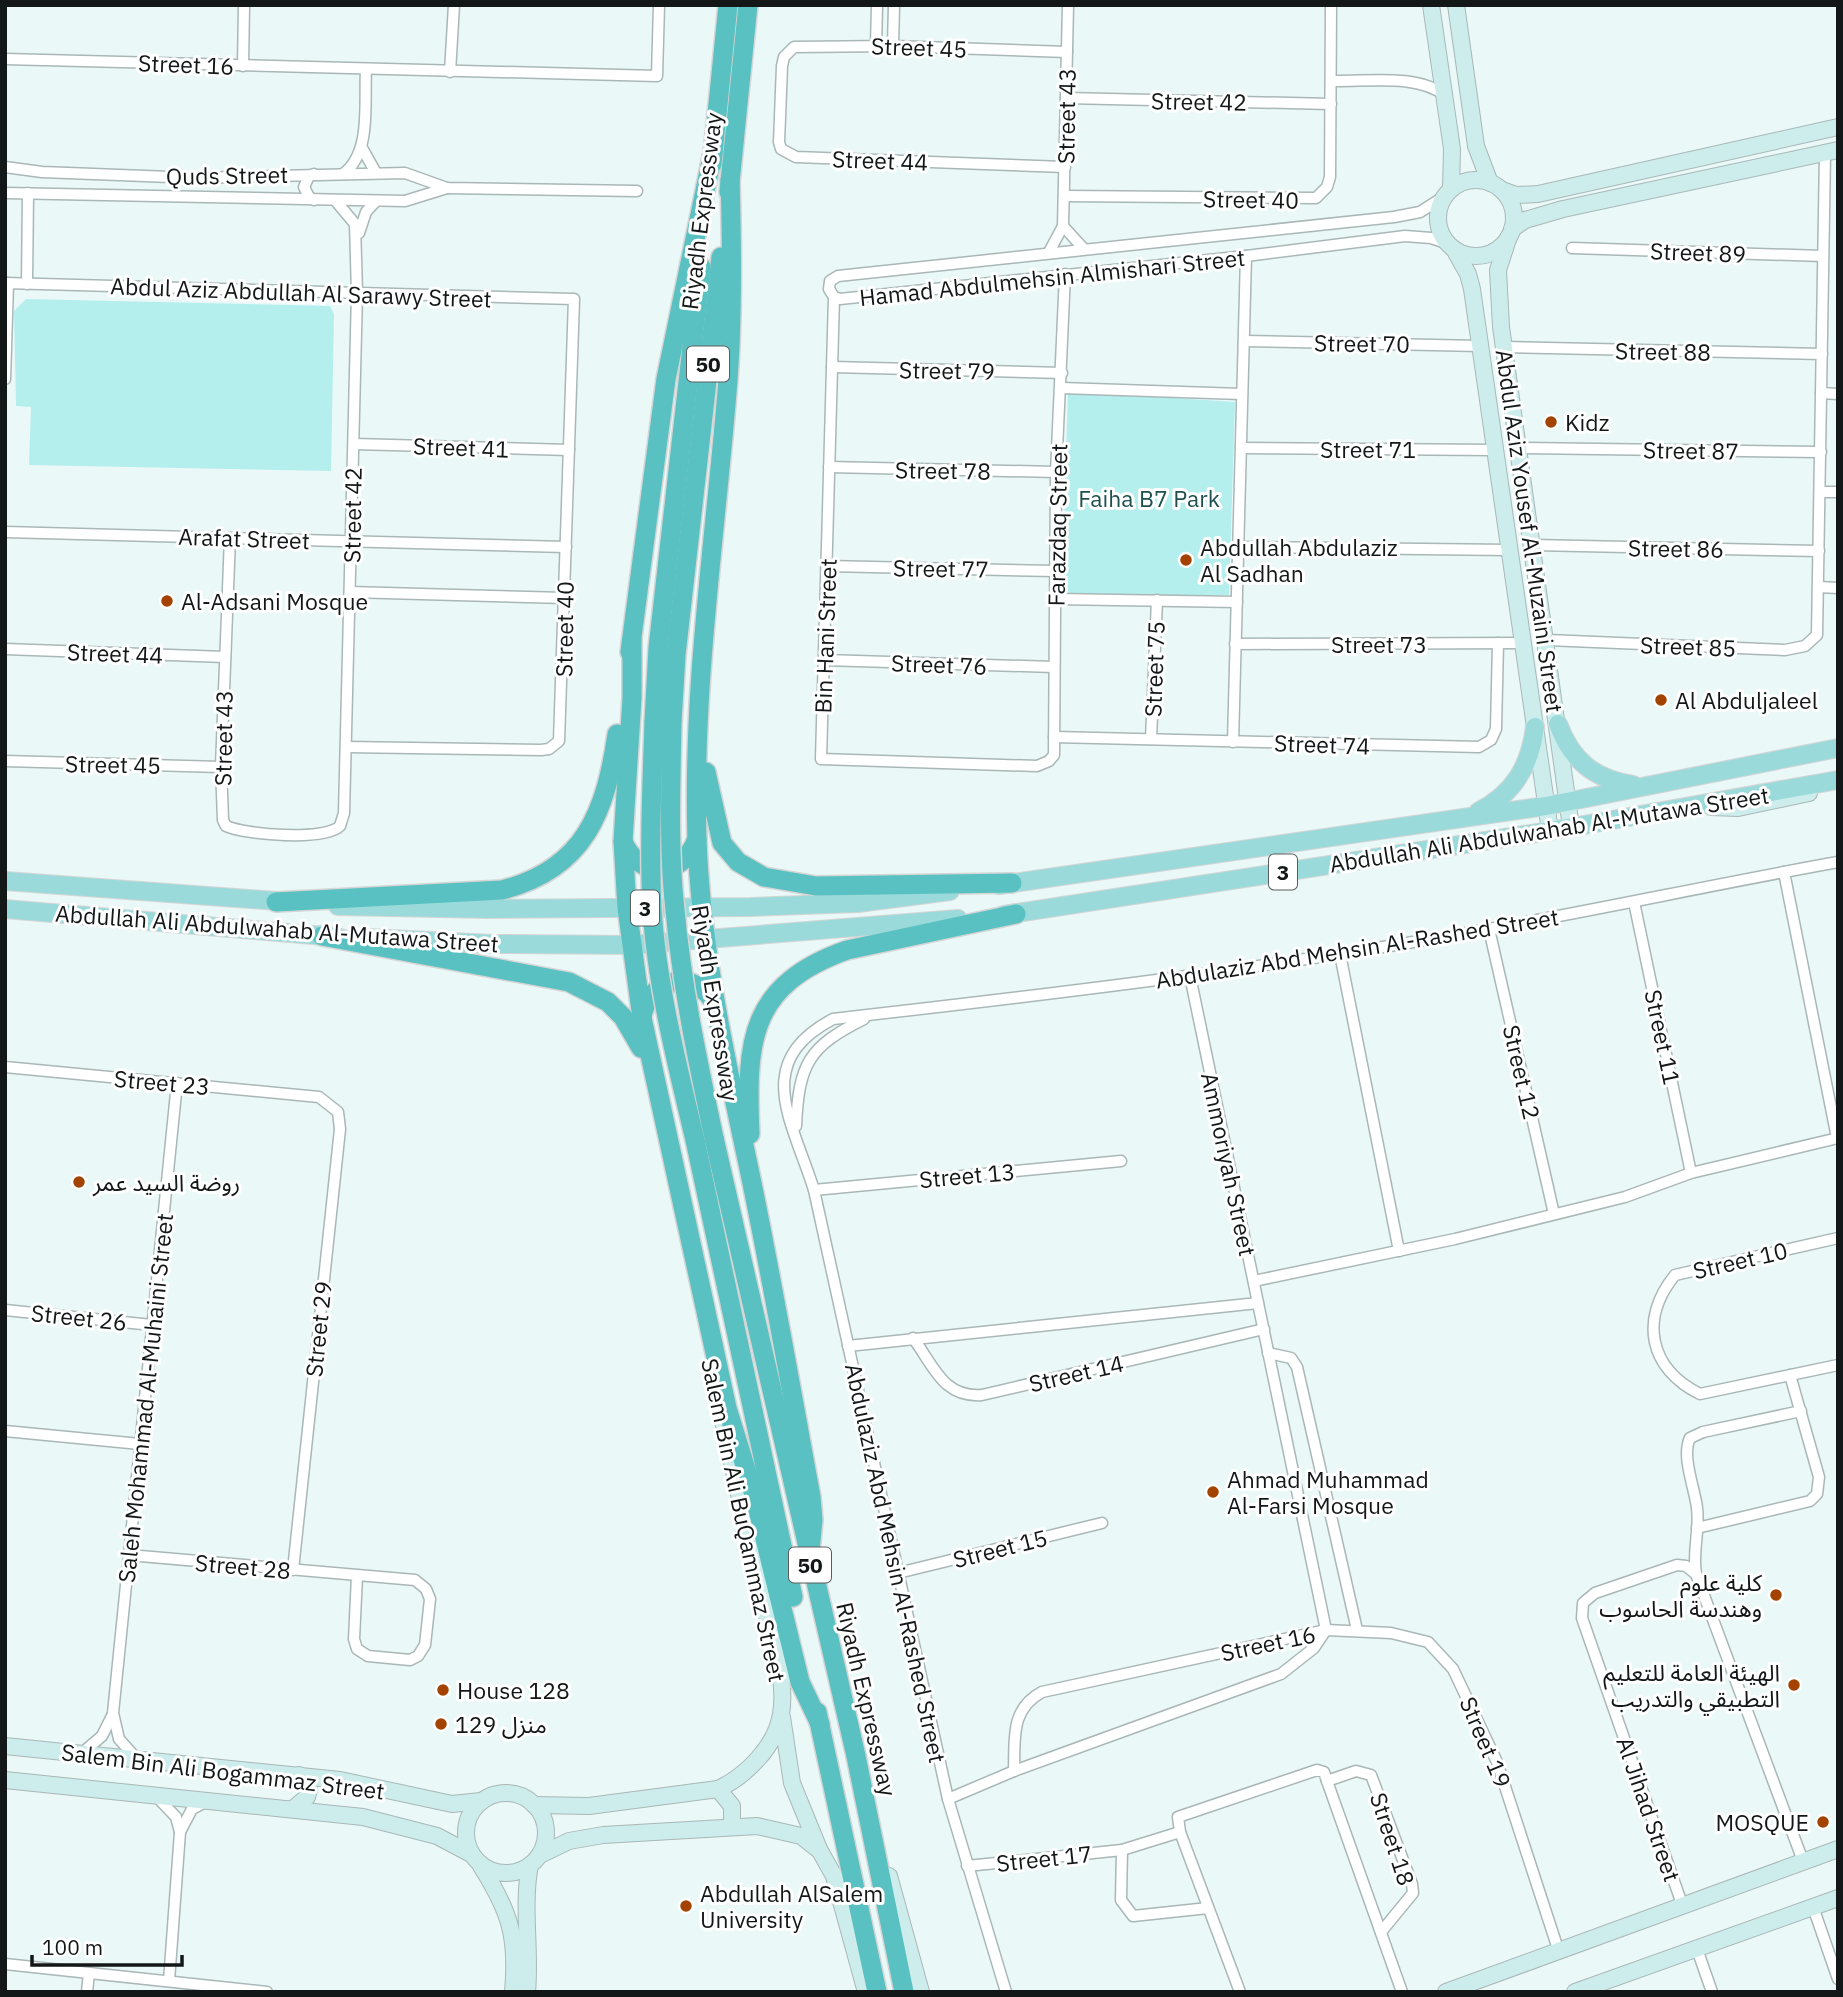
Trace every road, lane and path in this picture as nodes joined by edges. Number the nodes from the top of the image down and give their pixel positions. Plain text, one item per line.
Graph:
1 (244, 5) edge
2 (454, 5) edge
3 (659, 5) edge
4 (728, 5) edge
5 (748, 5) edge
6 (877, 5) edge
7 (894, 5) edge
8 (1068, 5) edge
9 (1331, 5) edge
10 (1431, 5) edge
11 (1456, 5) edge
12 (876, 46) junction
13 (893, 46) junction
14 (1067, 52) junction
15 (5, 59) edge
16 (1440, 65) junction
17 (243, 66) junction
18 (782, 66) joint
19 (366, 70) junction
20 (450, 72) junction
21 (1331, 81) junction
22 (1416, 82) junction
23 (1446, 96) junction
24 (1066, 98) junction
25 (1331, 104) junction
26 (1838, 127) edge
27 (362, 148) junction
28 (1831, 151) edge
29 (713, 152) junction
30 (1728, 153) junction
31 (1698, 159) junction
32 (5, 167) edge
33 (1065, 167) junction
34 (80, 173) junction
35 (376, 173) junction
36 (405, 173) junction
37 (1733, 173) junction
38 (314, 174) junction
39 (343, 174) junction
40 (196, 178) junction
41 (1704, 179) junction
42 (730, 180) junction
43 (1496, 187) junction
44 (447, 188) junction
45 (637, 191) dead end
46 (5, 193) edge
47 (1448, 193) junction
48 (28, 194) junction
49 (1538, 194) junction
50 (80, 195) junction
51 (1064, 196) junction
52 (196, 197) junction
53 (314, 200) junction
54 (335, 200) junction
55 (376, 201) junction
56 (405, 201) junction
57 (1406, 215) junction
58 (1541, 215) junction
59 (1824, 220) junction
60 (1838, 220) edge
61 (1063, 226) junction
62 (1511, 232) junction
63 (1405, 236) junction
64 (358, 239) junction
65 (1191, 240) junction
66 (1157, 244) junction
67 (1451, 246) junction
68 (1083, 248) junction
69 (1572, 248) dead end
70 (1049, 252) junction
71 (1246, 256) junction
72 (1823, 256) junction
73 (1194, 261) junction
74 (1161, 264) junction
75 (1065, 274) junction
76 (7, 283) edge
77 (27, 284) junction
78 (358, 293) junction
79 (834, 297) junction
80 (574, 299) joint
81 (1244, 341) junction
82 (1480, 346) junction
83 (1504, 347) junction
84 (1822, 354) junction
85 (832, 367) junction
86 (1062, 373) junction
87 (5, 379) edge
88 (1061, 388) junction
89 (1821, 393) junction
90 (1242, 394) junction
91 (1838, 394) edge
92 (1513, 403) junction
93 (1489, 410) junction
94 (354, 444) junction
95 (1520, 448) junction
96 (1241, 449) junction
97 (569, 450) junction
98 (1495, 450) junction
99 (1821, 452) junction
100 (830, 467) junction
101 (1056, 472) junction
102 (1820, 492) junction
103 (1838, 492) edge
104 (5, 531) edge
105 (230, 538) junction
106 (351, 541) junction
107 (1533, 545) junction
108 (566, 547) junction
109 (1238, 547) junction
110 (1509, 550) junction
111 (1819, 551) junction
112 (827, 566) junction
113 (1536, 569) junction
114 (1055, 571) junction
115 (1512, 572) junction
116 (1819, 587) junction
117 (1838, 588) edge
118 (350, 592) junction
119 (565, 598) junction
120 (1055, 599) junction
121 (1157, 600) junction
122 (1237, 602) junction
123 (632, 639) junction
124 (1547, 640) junction
125 (1498, 643) junction
126 (1523, 643) junction
127 (1236, 645) junction
128 (5, 649) edge
129 (225, 657) junction
130 (824, 660) junction
131 (1054, 667) junction
132 (663, 722) junction
133 (1558, 724) junction
134 (1535, 727) junction
135 (699, 733) junction
136 (1054, 737) junction
137 (1151, 739) junction
138 (1233, 741) junction
139 (346, 747) junction
140 (1838, 748) edge
141 (5, 761) edge
142 (1037, 765) joint
143 (221, 766) junction
144 (1838, 780) edge
145 (1654, 786) junction
146 (1838, 788) edge
147 (1567, 802) junction
148 (1546, 806) junction
149 (1694, 807) junction
150 (1458, 818) junction
151 (1571, 827) junction
152 (335, 831) joint
153 (1550, 831) junction
154 (697, 839) junction
155 (623, 841) junction
156 (1838, 862) edge
157 (1784, 872) junction
158 (5, 881) edge
159 (1012, 883) junction
160 (276, 902) junction
161 (1634, 902) junction
162 (626, 908) junction
163 (701, 908) junction
164 (5, 909) edge
165 (1016, 914) junction
166 (1489, 929) junction
167 (322, 936) junction
168 (705, 939) junction
169 (631, 945) junction
170 (1340, 954) junction
171 (1190, 976) junction
172 (715, 1005) junction
173 (873, 1014) junction
174 (642, 1017) junction
175 (5, 1067) edge
176 (177, 1083) junction
177 (319, 1097) joint
178 (667, 1127) junction
179 (796, 1133) junction
180 (1838, 1138) edge
181 (705, 1139) junction
182 (1121, 1161) dead end
183 (1691, 1173) junction
184 (753, 1188) junction
185 (814, 1190) junction
186 (1554, 1214) junction
187 (1838, 1238) edge
188 (1399, 1251) junction
189 (1254, 1280) junction
190 (700, 1291) junction
191 (1258, 1303) junction
192 (5, 1310) edge
193 (152, 1325) junction
194 (1264, 1329) junction
195 (913, 1338) junction
196 (849, 1346) junction
197 (1269, 1353) junction
198 (1838, 1365) edge
199 (1790, 1375) junction
200 (1801, 1411) junction
201 (5, 1431) edge
202 (140, 1444) junction
203 (1102, 1523) dead end
204 (1697, 1528) junction
205 (129, 1555) junction
206 (810, 1561) junction
207 (293, 1570) junction
208 (898, 1573) junction
209 (1696, 1574) junction
210 (357, 1576) junction
211 (1326, 1630) junction
212 (1357, 1630) junction
213 (113, 1713) junction
214 (781, 1714) junction
215 (820, 1724) junction
216 (5, 1746) edge
217 (82, 1753) junction
218 (856, 1756) junction
219 (137, 1759) junction
220 (1014, 1771) junction
221 (299, 1775) junction
222 (5, 1780) edge
223 (1327, 1781) junction
224 (718, 1789) junction
225 (154, 1795) junction
226 (948, 1799) junction
227 (209, 1801) junction
228 (481, 1801) junction
229 (534, 1805) junction
230 (294, 1808) junction
231 (732, 1827) junction
232 (180, 1832) junction
233 (1180, 1832) junction
234 (1838, 1849) edge
235 (1122, 1850) junction
236 (820, 1851) junction
237 (476, 1859) junction
238 (535, 1860) junction
239 (1803, 1861) junction
240 (967, 1866) junction
241 (1838, 1898) edge
242 (1683, 1907) junction
243 (1813, 1907) junction
244 (1208, 1908) junction
245 (1381, 1932) junction
246 (1697, 1949) junction
247 (1558, 1950) junction
248 (5, 1964) edge
249 (89, 1973) junction
250 (1838, 1979) edge
251 (169, 1981) junction
252 (249, 1991) edge
253 (1581, 1991) edge
254 (87, 1992) edge
255 (267, 1992) edge
256 (513, 1992) edge
257 (527, 1992) edge
258 (866, 1992) edge
259 (877, 1992) edge
260 (904, 1992) edge
261 (921, 1992) edge
262 (1006, 1992) edge
263 (1240, 1992) edge
264 (1402, 1992) edge
265 (1446, 1992) edge
266 (1712, 1992) edge

1 - 17 street
2 - 20 street
3 - 20 street, Street 16
4 - 29 highway, Riyadh Expressway / 50
5 - 42 highway, Riyadh Expressway / 50
6 - 12 street
7 - 13 street
8 - 14 street, Street 43
9 - 21 street, Street 40
10 - 16 main road
11 - 43 main road
12 - 13 street, Street 45
12 - 18 street, Street 45
13 - 14 street, Street 45
14 - 24 street, Street 43
15 - 17 street, Street 16
16 - 22 street
16 - 23 main road
17 - 19 street, Street 16
18 - 33 street, Street 44
19 - 20 street, Street 16
19 - 27 street
21 - 22 street
21 - 25 street, Street 40
22 - 23 street
23 - 47 main road
24 - 25 street, Street 42
24 - 33 street, Street 43
25 - 51 street, Street 40
26 - 30 main road
27 - 35 street
27 - 39 street
28 - 37 main road
28 - 59 street
29 - 123 highway
29 - 132 highway, Riyadh Expressway / 50
30 - 31 main road
30 - 37 main road
31 - 41 main road
31 - 49 main road
32 - 34 street, Quds Street
33 - 51 street, Street 43
34 - 40 street, Quds Street
34 - 50 street
35 - 36 street, Quds Street
35 - 39 street, Quds Street
36 - 44 street, Quds Street
36 - 56 street
37 - 41 main road
38 - 39 street, Quds Street
38 - 40 street, Quds Street
38 - 53 street
40 - 52 street
41 - 58 main road
42 - 132 highway, Riyadh Expressway / 50
42 - 135 highway
43 - 47 main road
43 - 49 main road
43 - 62 main road
44 - 45 street, Quds Street
44 - 56 street, Quds Street
46 - 48 street, Quds Street
47 - 57 street, Hamad Abdulmehsin Almishari Street
47 - 67 main road
48 - 50 street, Quds Street
48 - 77 street
49 - 58 main road
50 - 52 street, Quds Street
51 - 61 street, Street 43
52 - 53 street, Quds Street
53 - 54 street, Quds Street
54 - 55 street, Quds Street
54 - 64 street, Street 42
55 - 56 street, Quds Street
55 - 64 street, Street 42
57 - 63 street
57 - 65 street, Hamad Abdulmehsin Almishari Street
58 - 62 main road
59 - 60 street
59 - 72 street
61 - 68 street
61 - 70 street, Street 43
62 - 67 main road
62 - 83 main road, Abdul Aziz Yousef Al-Muzaini Street
63 - 67 street, Hamad Abdulmehsin Almishari Street
63 - 71 street, Hamad Abdulmehsin Almishari Street
64 - 78 street, Street 42
65 - 66 street, Hamad Abdulmehsin Almishari Street
65 - 73 street
66 - 68 street, Hamad Abdulmehsin Almishari Street
66 - 74 street
67 - 82 main road, Abdul Aziz Yousef Al-Muzaini Street
68 - 70 street, Hamad Abdulmehsin Almishari Street
69 - 72 street, Street 89
70 - 79 street, Hamad Abdulmehsin Almishari Street
71 - 73 street, Hamad Abdulmehsin Almishari Street
71 - 81 street
72 - 84 street
73 - 74 street, Hamad Abdulmehsin Almishari Street
74 - 75 street, Hamad Abdulmehsin Almishari Street
75 - 79 street, Hamad Abdulmehsin Almishari Street
75 - 86 street, Farazdaq Street
76 - 77 street, Abdul Aziz Abdullah Al Sarawy Street
76 - 87 street
77 - 78 street, Abdul Aziz Abdullah Al Sarawy Street
78 - 80 street, Abdul Aziz Abdullah Al Sarawy Street
78 - 94 street, Street 42
79 - 85 street, Bin Hani Street
80 - 97 street, Street 40
81 - 82 street, Street 70
81 - 90 street
82 - 93 main road, Abdul Aziz Yousef Al-Muzaini Street
83 - 84 street, Street 88
83 - 92 main road, Abdul Aziz Yousef Al-Muzaini Street
84 - 89 street
85 - 86 street, Street 79
85 - 100 street, Bin Hani Street
86 - 88 street, Farazdaq Street
88 - 90 street
88 - 101 street, Farazdaq Street
89 - 91 street
89 - 99 street
90 - 96 street
92 - 93 main road
92 - 95 main road, Abdul Aziz Yousef Al-Muzaini Street
93 - 98 main road, Abdul Aziz Yousef Al-Muzaini Street
94 - 97 street, Street 41
94 - 106 street, Street 42
95 - 99 street, Street 87
95 - 107 main road, Abdul Aziz Yousef Al-Muzaini Street
96 - 98 street, Street 71
96 - 109 street
97 - 108 street, Street 40
98 - 110 main road, Abdul Aziz Yousef Al-Muzaini Street
99 - 102 street
100 - 101 street, Street 78
100 - 112 street, Bin Hani Street
101 - 114 street, Farazdaq Street
102 - 103 street
102 - 111 street
104 - 105 street, Arafat Street
105 - 106 street, Arafat Street
105 - 129 street, Street 43
106 - 108 street, Arafat Street
106 - 118 street, Street 42
107 - 111 street, Street 86
107 - 113 main road, Abdul Aziz Yousef Al-Muzaini Street
108 - 119 street, Street 40
109 - 110 street
109 - 122 street
110 - 115 main road, Abdul Aziz Yousef Al-Muzaini Street
111 - 116 street
112 - 114 street, Street 77
112 - 130 street, Bin Hani Street
113 - 115 main road
113 - 124 main road, Abdul Aziz Yousef Al-Muzaini Street
114 - 120 street, Farazdaq Street
115 - 126 main road, Abdul Aziz Yousef Al-Muzaini Street
116 - 117 street
116 - 124 street, Street 85
118 - 119 street
118 - 139 street, Street 42
119 - 139 street, Street 40
120 - 121 street, Street 75
120 - 131 street, Farazdaq Street
121 - 122 street, Street 75
121 - 137 street, Street 75
122 - 127 street
123 - 155 highway
123 - 160 highway
124 - 133 main road, Abdul Aziz Yousef Al-Muzaini Street
125 - 126 street, Street 73
125 - 127 street, Street 73
125 - 138 street, Street 74
126 - 134 main road, Abdul Aziz Yousef Al-Muzaini Street
127 - 138 street
128 - 129 street, Street 44
129 - 143 street, Street 43
130 - 131 street, Street 76
130 - 142 street, Bin Hani Street
131 - 136 street, Farazdaq Street
132 - 181 highway, Riyadh Expressway / 50, bridge
133 - 145 main road
133 - 147 main road, Abdul Aziz Yousef Al-Muzaini Street
134 - 148 main road, Abdul Aziz Yousef Al-Muzaini Street
134 - 150 main road
135 - 154 highway
135 - 159 highway
136 - 137 street, Street 74
136 - 142 street, Farazdaq Street
137 - 138 street, Street 74
139 - 152 street, Street 42
140 - 145 main road, Abdullah Ali Abdulwahab Al-Mutawa Street / 3
141 - 143 street, Street 45
143 - 152 street, Street 43
144 - 149 main road, Abdullah Ali Abdulwahab Al-Mutawa Street / 3
145 - 147 main road, Abdullah Ali Abdulwahab Al-Mutawa Street / 3
146 - 149 main road
147 - 148 main road, Abdullah Ali Abdulwahab Al-Mutawa Street / 3
147 - 151 main road, Abdul Aziz Yousef Al-Muzaini Street
148 - 150 main road, Abdullah Ali Abdulwahab Al-Mutawa Street / 3
148 - 153 main road, Abdul Aziz Yousef Al-Muzaini Street
149 - 151 main road, Abdullah Ali Abdulwahab Al-Mutawa Street / 3
150 - 159 main road, Abdullah Ali Abdulwahab Al-Mutawa Street / 3
151 - 153 main road, Abdullah Ali Abdulwahab Al-Mutawa Street / 3
153 - 165 main road, Abdullah Ali Abdulwahab Al-Mutawa Street / 3
154 - 155 highway
154 - 163 highway
155 - 162 highway
156 - 157 street, Abdulaziz Abd Mehsin Al-Rashed Street
157 - 161 street, Abdulaziz Abd Mehsin Al-Rashed Street
157 - 180 street
158 - 160 main road, Abdullah Ali Abdulwahab Al-Mutawa Street / 3
159 - 163 main road, Abdullah Ali Abdulwahab Al-Mutawa Street / 3
160 - 162 main road, Abdullah Ali Abdulwahab Al-Mutawa Street / 3
161 - 166 street, Abdulaziz Abd Mehsin Al-Rashed Street
161 - 183 street, Street 11
162 - 163 main road, Abdullah Ali Abdulwahab Al-Mutawa Street / 3
162 - 169 highway
163 - 168 highway
164 - 167 main road, Abdullah Ali Abdulwahab Al-Mutawa Street / 3
165 - 168 main road, Abdullah Ali Abdulwahab Al-Mutawa Street / 3
165 - 184 highway
166 - 170 street, Abdulaziz Abd Mehsin Al-Rashed Street
166 - 186 street, Street 12
167 - 169 main road, Abdullah Ali Abdulwahab Al-Mutawa Street / 3
167 - 178 highway
168 - 169 main road, Abdullah Ali Abdulwahab Al-Mutawa Street / 3
168 - 172 highway
169 - 174 highway
170 - 171 street, Abdulaziz Abd Mehsin Al-Rashed Street
170 - 188 street
171 - 173 street, Abdulaziz Abd Mehsin Al-Rashed Street
171 - 189 street, Ammoriyah Street
172 - 174 highway
172 - 184 highway
173 - 179 street, Abdulaziz Abd Mehsin Al-Rashed Street
173 - 179 street, Abdulaziz Abd Mehsin Al-Rashed Street
174 - 178 highway
175 - 176 street, Street 23
176 - 177 street, Street 23
176 - 193 street, Saleh Mohammad Al-Muhaini Street
177 - 207 street, Street 29
178 - 190 highway
179 - 185 street, Abdulaziz Abd Mehsin Al-Rashed Street
180 - 183 street
181 - 206 highway, Riyadh Expressway / 50
181 - 215 highway, Riyadh Expressway / 50
182 - 185 street, Street 13
183 - 186 street
184 - 206 highway
185 - 196 street, Abdulaziz Abd Mehsin Al-Rashed Street
186 - 188 street
187 - 199 street, Street 10
188 - 189 street
189 - 191 street, Ammoriyah Street
190 - 214 main road, Salem Bin Ali BuQammaz Street
190 - 215 highway
191 - 194 street, Ammoriyah Street
191 - 195 street, Street 14
192 - 193 street, Street 26
193 - 202 street, Saleh Mohammad Al-Muhaini Street
194 - 195 street, Street 14
194 - 197 street, Ammoriyah Street
195 - 196 street, Street 14
196 - 208 street, Abdulaziz Abd Mehsin Al-Rashed Street
197 - 211 street, Ammoriyah Street
197 - 212 street
198 - 199 street, Street 10
199 - 200 street
200 - 204 street
200 - 204 street
201 - 202 street
202 - 205 street, Saleh Mohammad Al-Muhaini Street
203 - 208 street, Street 15
204 - 209 street
205 - 207 street, Street 28
205 - 213 street, Saleh Mohammad Al-Muhaini Street
206 - 218 highway, Riyadh Expressway / 50
207 - 210 street, Street 28
208 - 226 street, Abdulaziz Abd Mehsin Al-Rashed Street
209 - 239 street
209 - 242 street, Al Jihad Street
210 - 210 street, Street 28
211 - 212 street, Street 19
211 - 220 street, Street 16
211 - 220 street, Street 16
212 - 247 street, Street 19
213 - 217 street, Saleh Mohammad Al-Muhaini Street
213 - 219 street, Saleh Mohammad Al-Muhaini Street
214 - 224 main road, Salem Bin Ali BuQammaz Street
214 - 236 main road
215 - 259 highway, Riyadh Expressway / 50
216 - 217 main road, Salem Bin Ali Bogammaz Street
217 - 219 main road, Salem Bin Ali Bogammaz Street
218 - 260 highway, Riyadh Expressway / 50
218 - 261 main road
219 - 221 main road, Salem Bin Ali Bogammaz Street
220 - 226 street, Street 16
221 - 228 main road, Salem Bin Ali Bogammaz Street
221 - 230 main road
222 - 225 main road, Salem Bin Ali Bogammaz Street
223 - 233 street
223 - 245 street, Street 18
223 - 245 street, Street 18
224 - 229 main road, Salem Bin Ali BuQammaz Street
224 - 231 main road
225 - 227 main road, Salem Bin Ali Bogammaz Street
225 - 232 street
226 - 240 street, Abdulaziz Abd Mehsin Al-Rashed Street
227 - 230 main road, Salem Bin Ali Bogammaz Street
227 - 232 street
228 - 229 main road
228 - 237 main road
229 - 238 main road
230 - 237 main road, Salem Bin Ali Bogammaz Street
231 - 236 main road
231 - 238 main road
232 - 251 street
233 - 235 street, Street 17
233 - 244 street
234 - 239 main road
235 - 240 street, Street 17
235 - 244 street, Street 17
236 - 258 main road
237 - 238 main road
237 - 256 main road
238 - 257 main road
239 - 242 main road
240 - 262 street, Abdulaziz Abd Mehsin Al-Rashed Street
241 - 243 main road
242 - 247 main road
243 - 246 main road
243 - 250 street
244 - 263 street
245 - 264 street, Street 18
246 - 253 main road
246 - 266 street
247 - 265 main road
248 - 249 street
249 - 251 street
249 - 254 street
251 - 252 street
252 - 255 street

